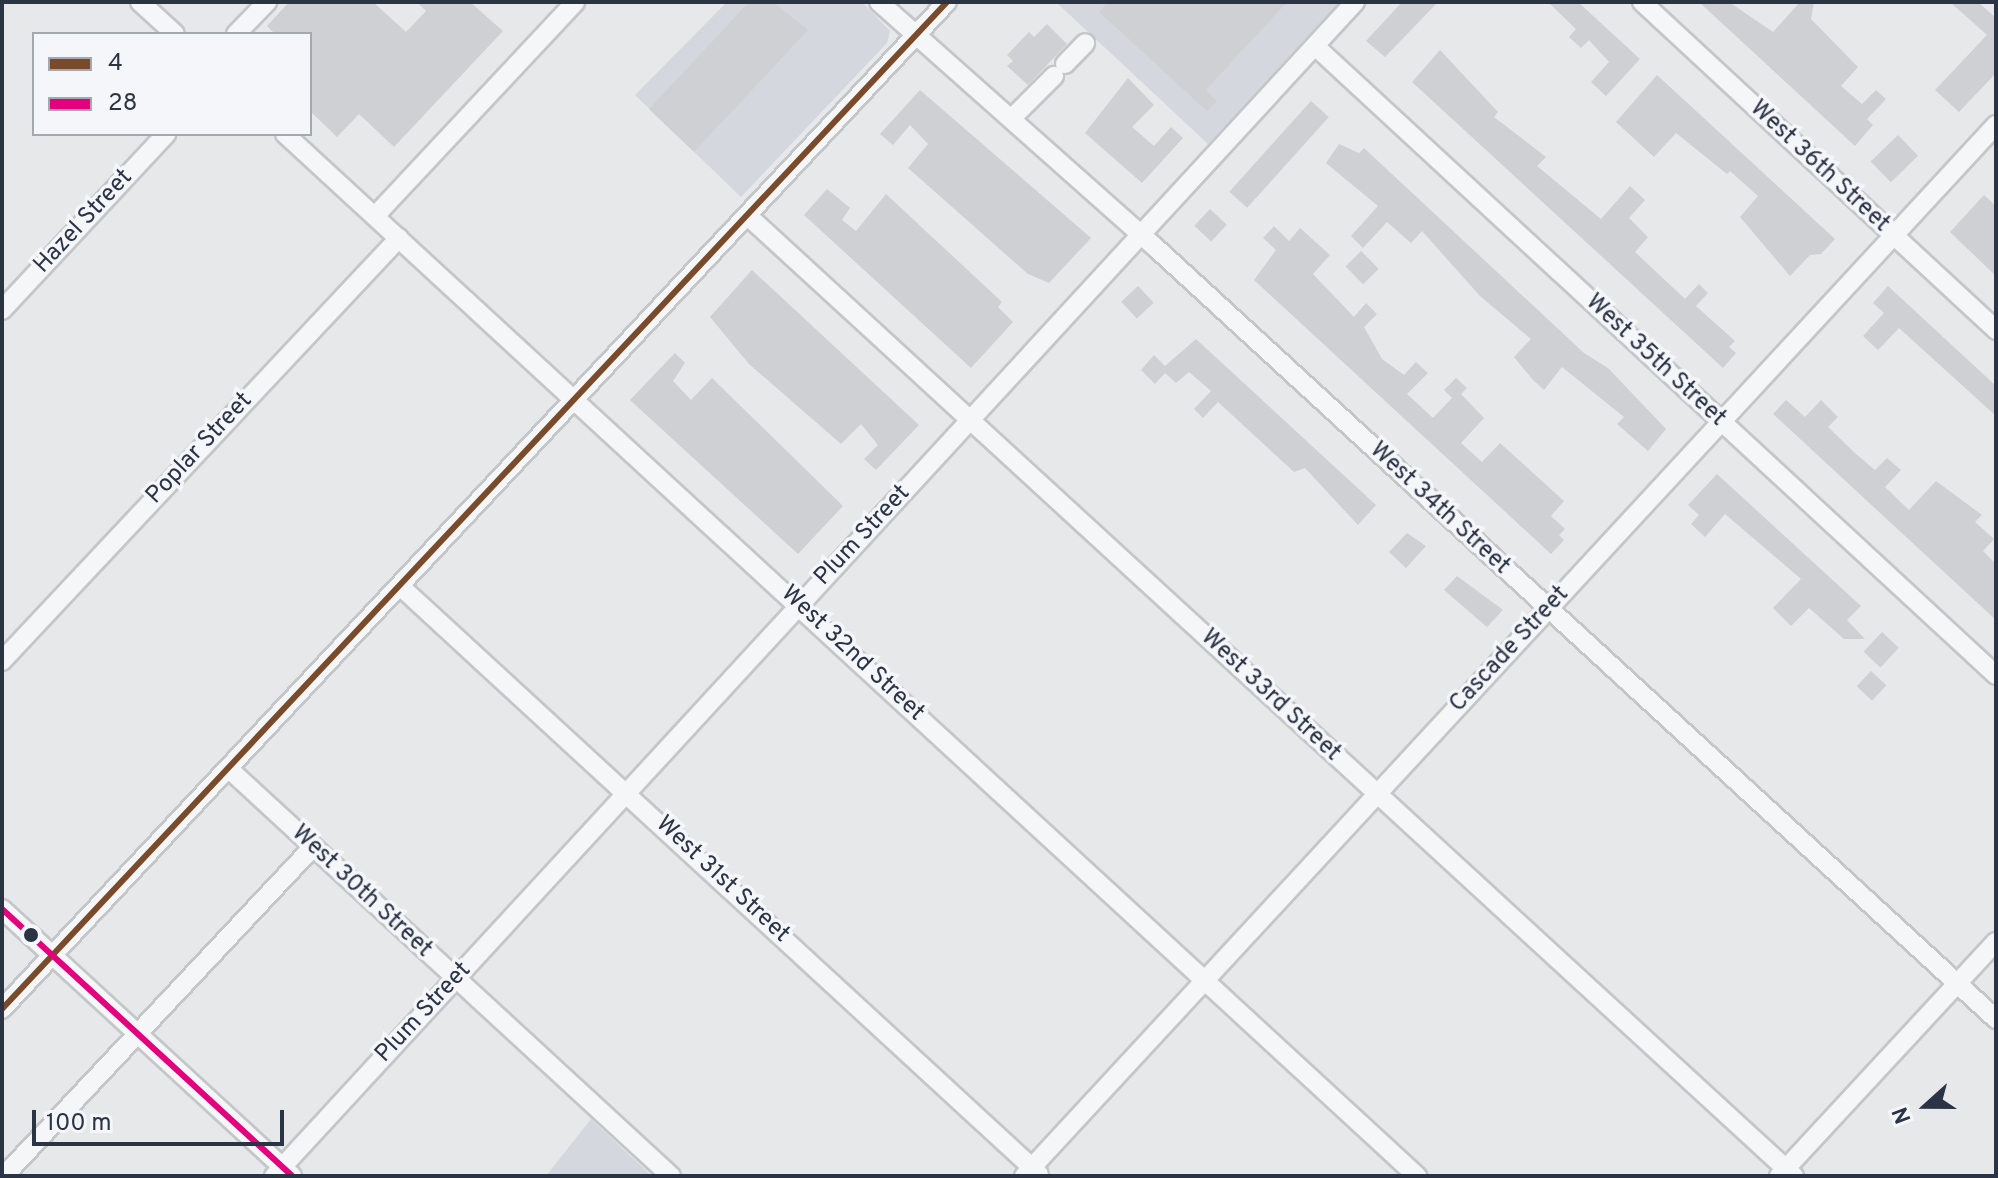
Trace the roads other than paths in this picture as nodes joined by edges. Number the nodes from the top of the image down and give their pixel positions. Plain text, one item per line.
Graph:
1 (140, 2) edge
2 (267, 2) edge
3 (575, 2) edge
4 (879, 2) edge
5 (947, 2) edge
6 (1355, 2) edge
7 (1642, 2) edge
8 (173, 32) edge
9 (238, 32) edge
10 (915, 34) junction
11 (1085, 43) dead end
12 (1315, 46) junction
13 (1011, 119) junction
14 (1996, 125) edge
15 (164, 136) edge
16 (287, 136) edge
17 (375, 216) junction
18 (748, 216) junction
19 (1141, 235) junction
20 (1893, 236) junction
21 (399, 238) junction
22 (2, 310) edge
23 (1996, 330) edge
24 (574, 399) junction
25 (970, 420) junction
26 (1722, 423) junction
27 (400, 586) junction
28 (800, 605) junction
29 (1547, 609) junction
30 (2, 661) edge
31 (1996, 675) edge
32 (229, 769) junction
33 (627, 792) junction
34 (1377, 795) junction
35 (313, 847) junction
36 (2, 909) edge
37 (1996, 942) edge
38 (53, 955) junction
39 (455, 980) junction
40 (1204, 982) junction
41 (1958, 984) junction
42 (2, 1009) edge
43 (1996, 1019) edge
44 (137, 1033) junction
45 (283, 1173) edge
46 (1033, 1173) edge
47 (1786, 1174) edge
48 (4, 1176) edge
49 (671, 1176) edge
50 (1417, 1176) edge

1 - 8 street
2 - 9 street
3 - 17 street
4 - 10 street, West 34th Street
5 - 10 street
6 - 12 street, Plum Street
7 - 20 street, West 36th Street
10 - 13 street, West 34th Street
10 - 18 street
11 - 13 street
12 - 19 street, Plum Street
12 - 26 street, West 35th Street
13 - 19 street, West 34th Street
14 - 20 street, Cascade Street
15 - 22 street, Hazel Street
16 - 17 street, West 32nd Street
17 - 21 street, West 32nd Street
18 - 24 street
18 - 25 street, West 33rd Street
19 - 25 street, Plum Street
19 - 29 street, West 34th Street
20 - 23 street, West 36th Street
20 - 26 street, Cascade Street
21 - 24 street, West 32nd Street
21 - 30 street, Poplar Street
24 - 27 street
24 - 28 street, West 32nd Street
25 - 28 street, Plum Street
25 - 34 street, West 33rd Street
26 - 29 street, Cascade Street
26 - 31 street, West 35th Street
27 - 32 street
27 - 33 street, West 31st Street
28 - 33 street, Plum Street
28 - 40 street, West 32nd Street
29 - 34 street, Cascade Street
29 - 41 street, West 34th Street
32 - 35 street, West 30th Street
32 - 38 street
33 - 39 street, Plum Street
33 - 46 street, West 31st Street
34 - 40 street, Cascade Street
34 - 47 street, West 33rd Street
35 - 39 street, West 30th Street
35 - 44 street
36 - 38 street
37 - 41 street
38 - 42 street
38 - 44 street
39 - 45 street, Plum Street
39 - 49 street, West 30th Street
40 - 46 street, Cascade Street
40 - 50 street, West 32nd Street
41 - 43 street, West 34th Street
41 - 47 street
44 - 45 street
44 - 48 street

